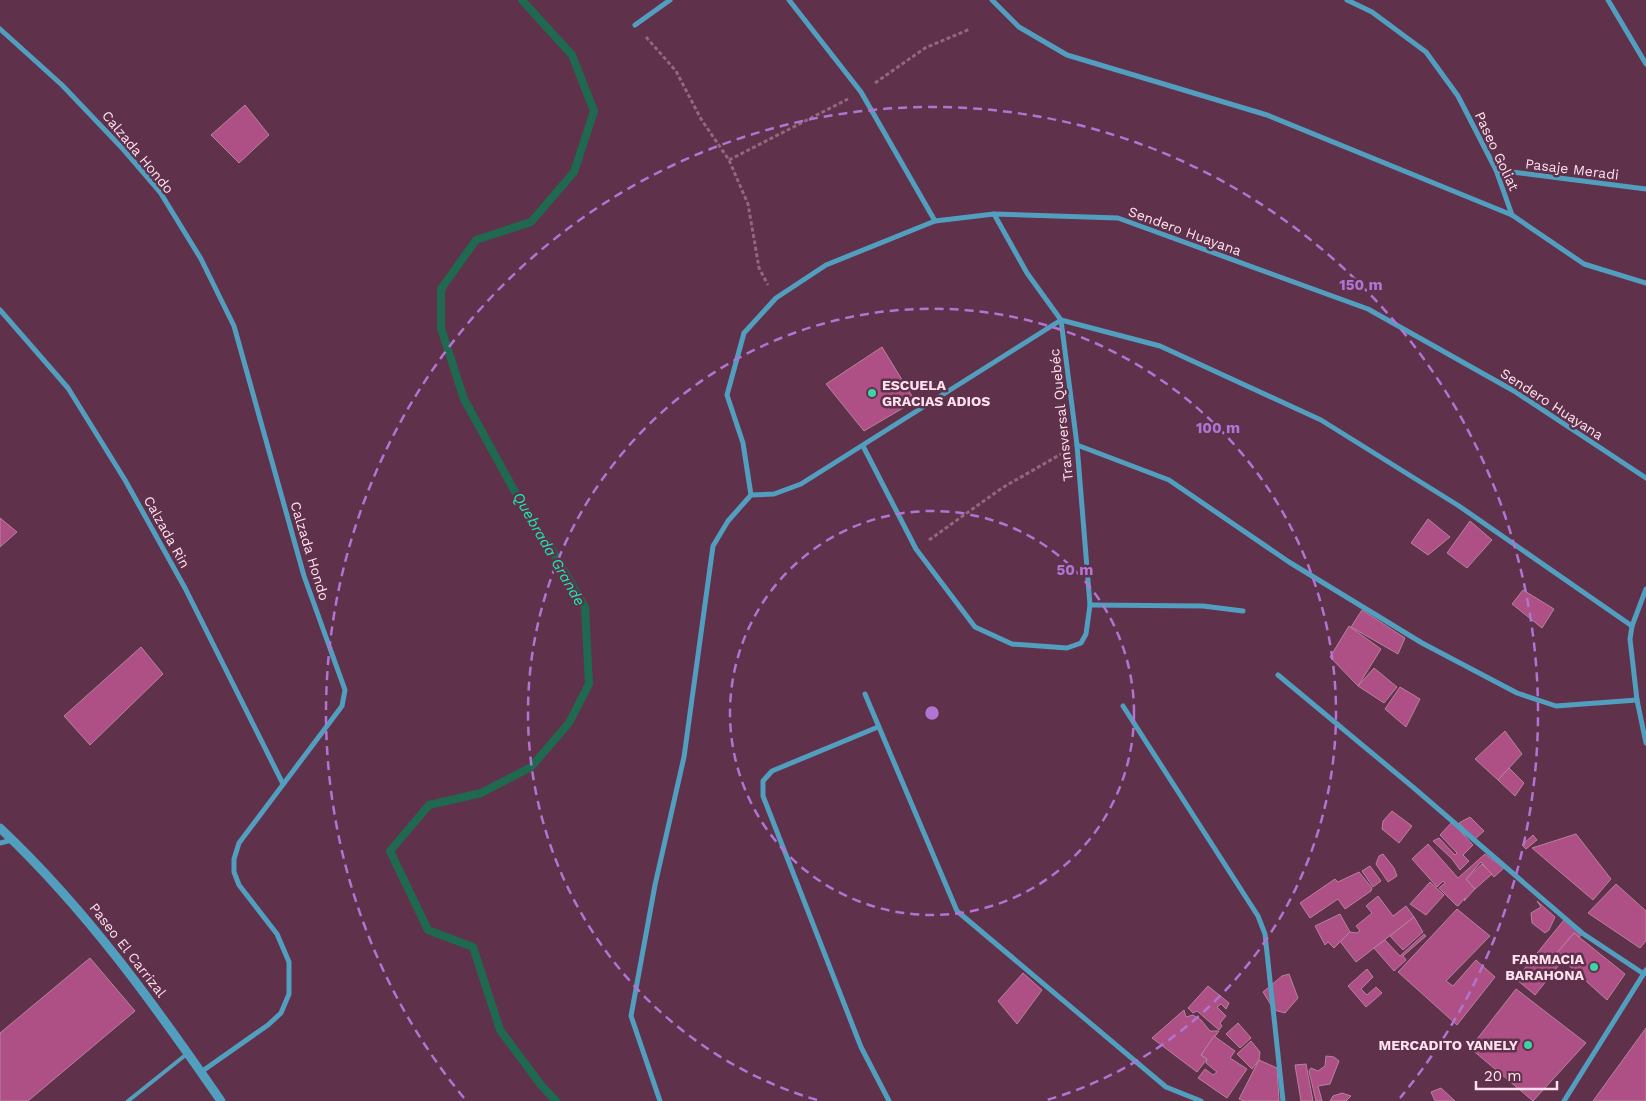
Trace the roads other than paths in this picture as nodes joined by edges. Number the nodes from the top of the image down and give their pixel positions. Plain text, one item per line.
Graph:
1 (670, 0) edge
2 (789, 0) edge
3 (992, 0) edge
4 (1347, 0) edge
5 (1608, 0) edge
6 (635, 25) road end
7 (0, 29) edge
8 (1646, 64) edge
9 (1496, 170) junction
10 (1646, 190) edge
11 (994, 214) junction
12 (1512, 215) junction
13 (935, 220) junction
14 (1646, 283) edge
15 (0, 310) edge
16 (1061, 320) junction
17 (1077, 445) junction
18 (863, 446) junction
19 (1646, 478) edge
20 (751, 495) junction
21 (1646, 589) edge
22 (1090, 604) junction
23 (1243, 611) dead end
24 (1632, 626) junction
25 (1278, 675) dead end
26 (865, 694) dead end
27 (1637, 700) junction
28 (1123, 706) dead end
29 (878, 726) junction
30 (1646, 743) edge
31 (283, 784) junction
32 (0, 828) edge
33 (13, 840) junction
34 (0, 843) edge
35 (1645, 972) edge
36 (188, 1053) junction
37 (201, 1072) junction
38 (128, 1101) edge
39 (221, 1101) edge
40 (660, 1101) edge
41 (889, 1101) edge
42 (1201, 1101) edge
43 (1283, 1101) edge
44 (1564, 1101) edge

1 - 6 street
2 - 13 street
3 - 12 street
4 - 9 street, Paseo Goliat
5 - 8 street
7 - 31 street, Calzada Hondo
9 - 10 street, Pasaje Meradi
9 - 12 street, Paseo Goliat
11 - 13 street, Sendero Huayana
11 - 16 street, Transversal Quebéc
11 - 19 street, Sendero Huayana
12 - 14 street
13 - 20 street, Sendero Huayana
15 - 31 street, Calzada Rin
16 - 17 street, Transversal Quebéc
16 - 18 street
16 - 24 street
17 - 22 street, Transversal Quebéc
17 - 27 street
18 - 20 street
18 - 22 street, Transversal Quebéc
20 - 40 street
21 - 24 street
22 - 23 street
24 - 27 street
25 - 35 street
26 - 29 street
27 - 30 street
28 - 43 street
29 - 41 street
29 - 42 street
31 - 37 street, Calzada Hondo
32 - 33 street, Paseo El Carrizal
33 - 34 street
33 - 36 street, Paseo El Carrizal
35 - 44 street
36 - 37 street, Paseo El Carrizal
36 - 38 lane
37 - 39 street, Paseo El Carrizal

